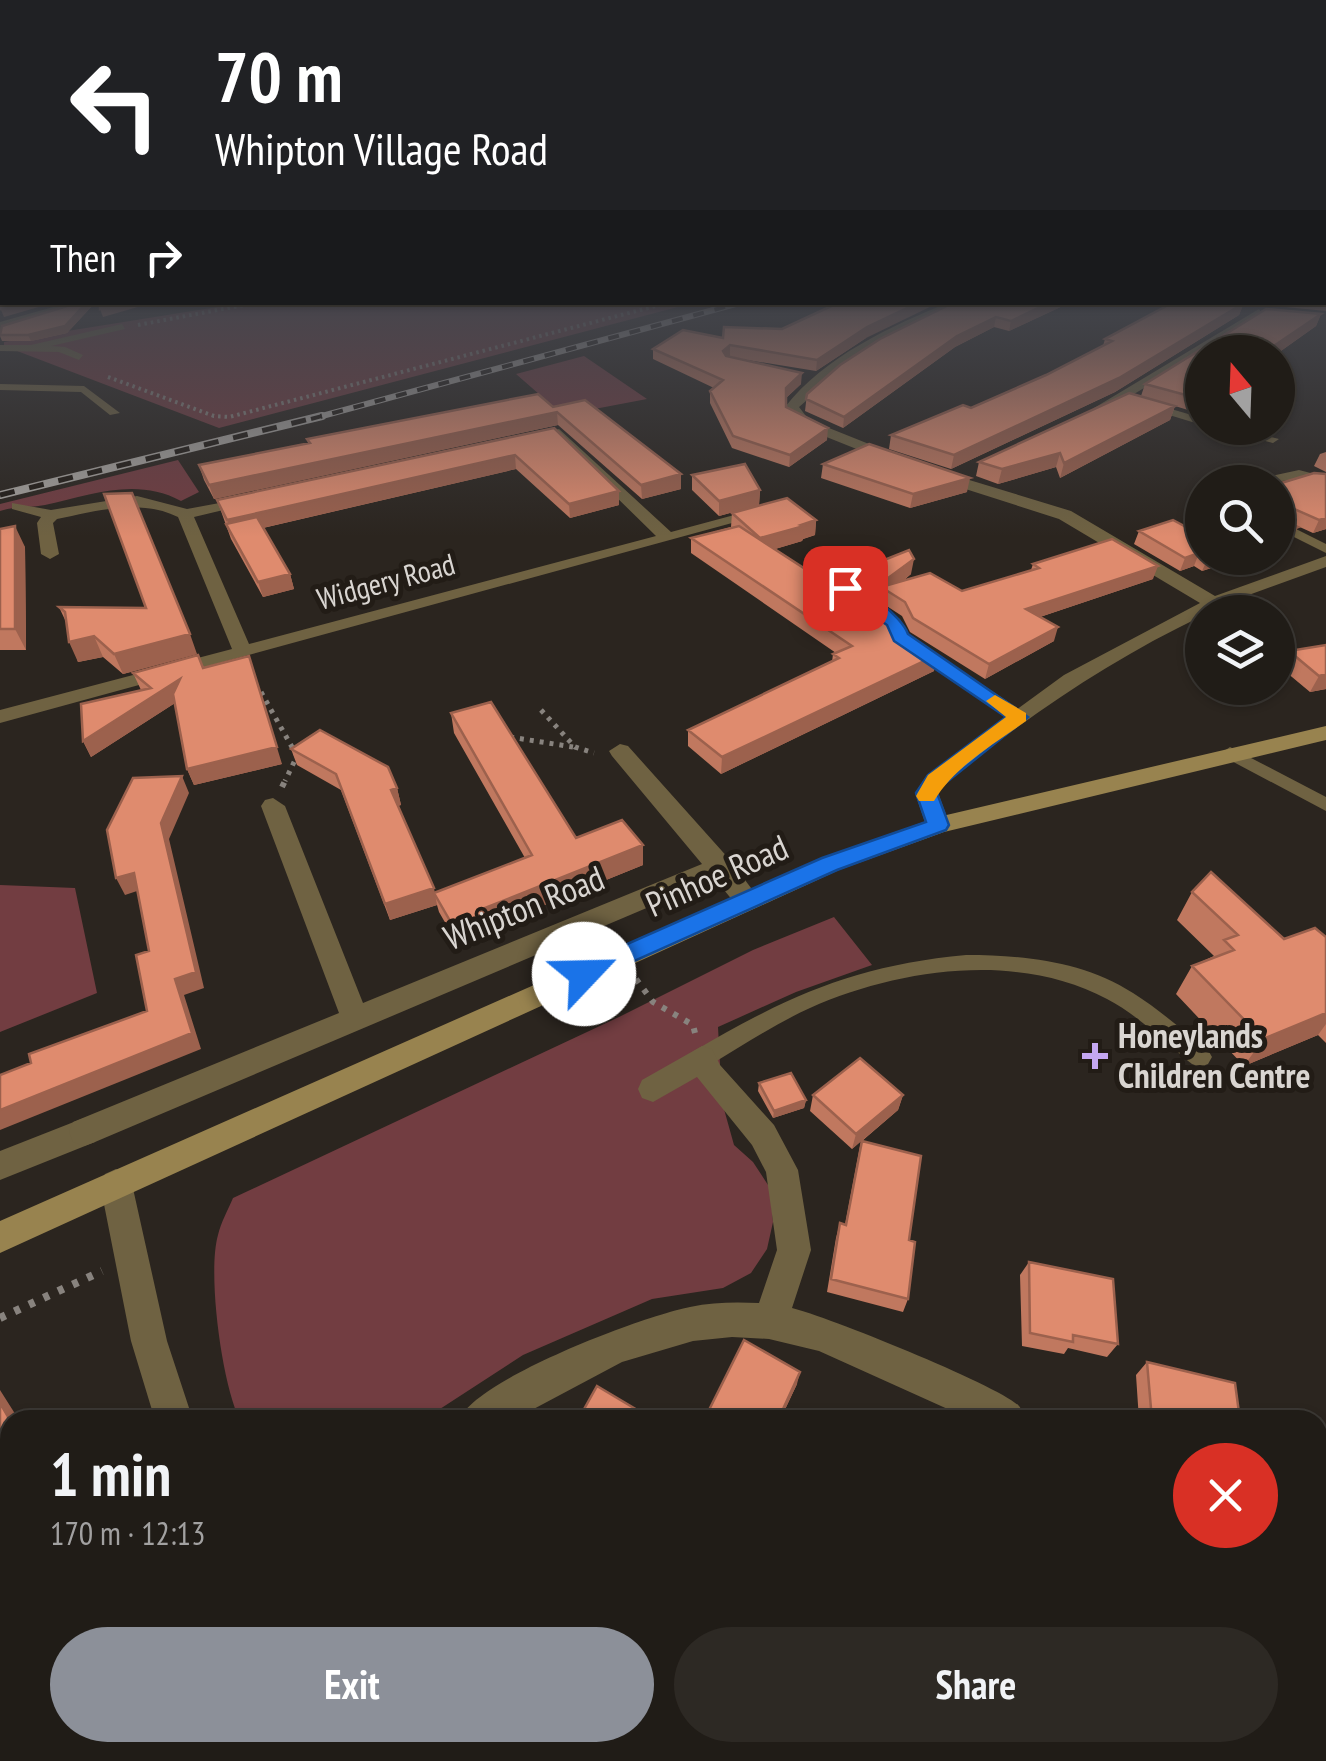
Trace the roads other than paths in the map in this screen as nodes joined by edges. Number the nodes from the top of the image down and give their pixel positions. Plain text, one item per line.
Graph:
1 (831, 373) edge
2 (1162, 373) edge
3 (802, 376) edge
4 (820, 380) junction
5 (0, 387) edge
6 (1122, 398) junction
7 (114, 413) dead end
8 (1088, 414) edge
9 (1185, 417) edge
10 (503, 445) edge
11 (967, 471) edge
12 (1295, 475) edge
13 (950, 479) junction
14 (1326, 481) edge
15 (260, 498) edge
16 (18, 506) dead end
17 (788, 506) edge
18 (185, 514) junction
19 (51, 515) junction
20 (1295, 533) edge
21 (667, 537) junction
22 (1326, 549) edge
23 (50, 554) dead end
24 (1326, 561) edge
25 (1200, 595) edge
26 (1238, 595) edge
27 (858, 596) edge
28 (1185, 618) edge
29 (242, 652) junction
30 (0, 717) edge
31 (1019, 717) junction
32 (1326, 734) edge
33 (620, 750) road end
34 (1230, 754) junction
35 (1326, 805) edge
36 (273, 806) road end
37 (938, 825) junction
38 (721, 866) junction
39 (747, 900) junction
40 (354, 1017) junction
41 (1200, 1057) dead end
42 (702, 1058) junction
43 (653, 1089) dead end
44 (0, 1166) edge
45 (116, 1184) junction
46 (0, 1238) edge
47 (770, 1320) junction
48 (171, 1410) edge
49 (494, 1410) edge
50 (987, 1410) edge

1 - 4 street
2 - 6 street
3 - 4 street
4 - 13 street
5 - 7 lane
6 - 8 street
6 - 9 lane
10 - 21 street
11 - 13 street
12 - 14 lane
13 - 25 street
15 - 18 street
16 - 19 street
17 - 21 street, Widgery Road
18 - 19 street
18 - 29 street
19 - 23 street
20 - 22 lane
21 - 29 street, Widgery Road
24 - 26 street
27 - 31 lane
28 - 31 street
29 - 30 street, Widgery Road
31 - 37 street
32 - 34 main road, Pinhoe Road
33 - 38 street
34 - 35 lane
34 - 37 main road, Pinhoe Road
36 - 40 street
37 - 39 main road, Pinhoe Road
38 - 39 street
38 - 40 street, Whipton Road
39 - 45 main road, Pinhoe Road
40 - 44 street, Whipton Road
41 - 42 lane
42 - 43 street
42 - 47 street
45 - 46 main road, Pinhoe Road
45 - 48 street
47 - 49 street
47 - 50 street

